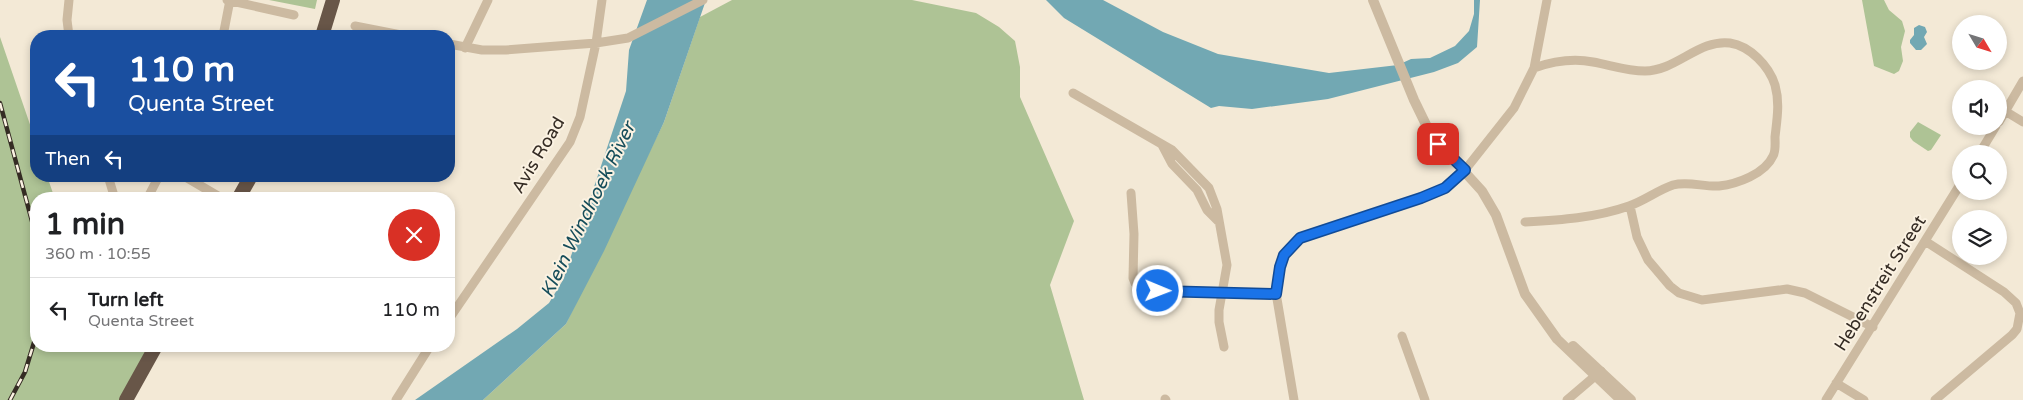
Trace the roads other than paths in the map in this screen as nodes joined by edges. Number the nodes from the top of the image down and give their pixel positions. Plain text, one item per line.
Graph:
1 (69, 0) edge
2 (228, 0) edge
3 (333, 0) edge
4 (488, 0) edge
5 (602, 0) edge
6 (703, 0) edge
7 (1373, 0) edge
8 (1547, 0) edge
9 (294, 15) dead end
10 (355, 26) dead end
11 (68, 30) edge
12 (224, 30) edge
13 (324, 30) edge
14 (375, 30) edge
15 (596, 43) junction
16 (455, 46) edge
17 (465, 48) junction
18 (1534, 68) junction
19 (2023, 81) edge
20 (1073, 93) dead end
21 (2007, 108) edge
22 (2007, 112) edge
23 (2023, 122) edge
24 (1162, 145) junction
25 (1185, 161) junction
26 (1176, 169) junction
27 (1465, 170) junction
28 (194, 182) edge
29 (211, 192) edge
30 (1131, 193) dead end
31 (1952, 198) edge
32 (1630, 206) junction
33 (1218, 221) junction
34 (1524, 222) dead end
35 (1925, 241) junction
36 (1223, 292) junction
37 (1276, 294) junction
38 (455, 310) edge
39 (1873, 327) junction
40 (1402, 336) dead end
41 (1224, 347) dead end
42 (153, 352) edge
43 (426, 352) edge
44 (1598, 374) junction
45 (1836, 383) junction
46 (126, 400) edge
47 (396, 400) edge
48 (1294, 400) edge
49 (1425, 400) edge
50 (1567, 400) edge
51 (1621, 400) edge
52 (1631, 400) edge
53 (1826, 400) edge
54 (1864, 400) edge
55 (1935, 400) edge

1 - 11 street
2 - 9 street
2 - 12 street
3 - 13 highway
4 - 17 street
5 - 15 street, Avis Road
6 - 15 street
7 - 27 street
8 - 18 street
10 - 14 street
15 - 17 street
15 - 38 street, Avis Road
16 - 17 street
18 - 27 street
18 - 32 street
19 - 21 street
20 - 24 street
22 - 23 street
24 - 25 street
24 - 26 street
25 - 26 street
25 - 33 street
26 - 33 street
27 - 37 street
27 - 44 street
28 - 29 street
30 - 36 street
31 - 35 street, Hebenstreit Street
32 - 34 street
32 - 39 street
33 - 36 street
35 - 39 street, Hebenstreit Street
35 - 55 street
36 - 37 street
36 - 41 street
37 - 48 street
39 - 45 street, Hebenstreit Street
40 - 49 street
42 - 46 highway
43 - 47 street
44 - 50 street
44 - 51 street
44 - 52 street
45 - 53 street, Hebenstreit Street
45 - 54 street

